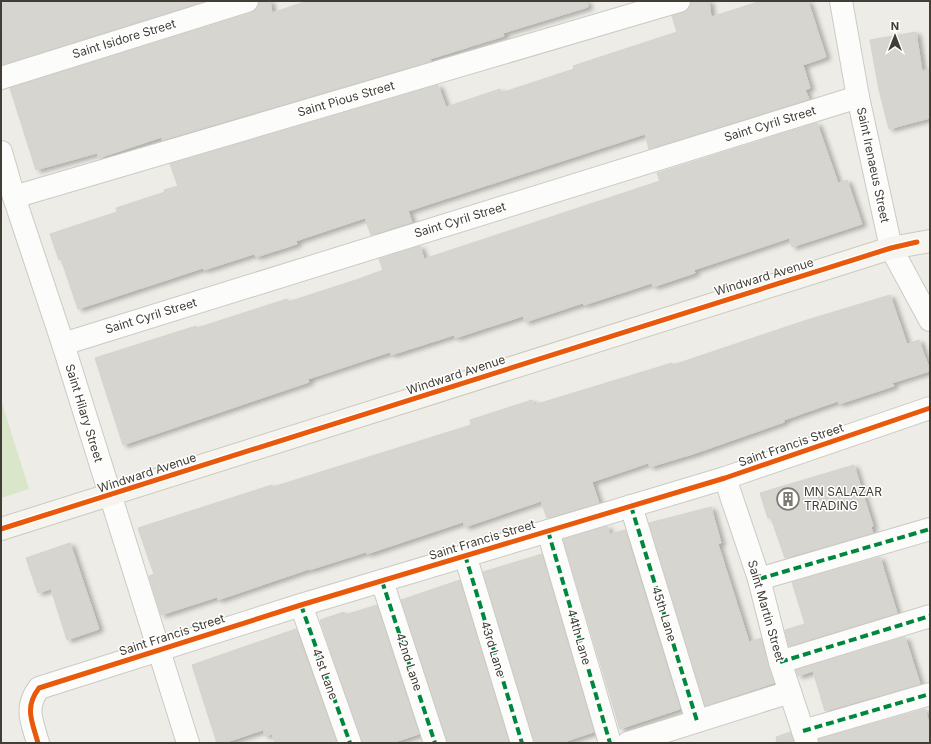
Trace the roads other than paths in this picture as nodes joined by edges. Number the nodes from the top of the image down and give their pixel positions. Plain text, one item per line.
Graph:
1 (247, 1) edge
2 (679, 1) edge
3 (841, 1) edge
4 (1, 78) edge
5 (858, 97) junction
6 (1, 152) edge
7 (14, 197) junction
8 (923, 241) edge
9 (891, 248) junction
10 (930, 320) edge
11 (63, 344) junction
12 (930, 408) edge
13 (725, 478) junction
14 (110, 495) junction
15 (631, 506) junction
16 (1, 529) edge
17 (930, 530) edge
18 (548, 531) junction
19 (465, 555) junction
20 (759, 579) junction
21 (382, 581) junction
22 (301, 605) junction
23 (930, 616) edge
24 (158, 649) junction
25 (780, 662) junction
26 (790, 692) junction
27 (930, 694) edge
28 (697, 721) junction
29 (805, 737) edge
30 (38, 743) edge
31 (188, 743) edge
32 (350, 743) edge
33 (435, 743) edge
34 (522, 743) edge
35 (610, 743) edge
36 (628, 743) edge

1 - 4 street, Saint Isidore Street
2 - 7 street, Saint Pious Street
3 - 5 street, Saint Irenaeus Street
5 - 9 street, Saint Irenaeus Street
5 - 11 street, Saint Cyril Street
6 - 7 street, Saint Hilary Street
7 - 11 street, Saint Hilary Street
8 - 9 main road, Windward Avenue
9 - 10 street, Saint Irenaeus Street
9 - 14 main road, Windward Avenue
11 - 14 street, Saint Hilary Street
12 - 13 street, Saint Francis Street
13 - 15 street, Saint Francis Street
13 - 20 street, Saint Martin Street
14 - 16 main road, Windward Avenue
14 - 24 street, Saint Hilary Street
15 - 18 street, Saint Francis Street
15 - 28 street, 45th Lane
17 - 20 street
18 - 19 street, Saint Francis Street
18 - 35 street, 44th Lane
19 - 21 street, Saint Francis Street
19 - 34 street, 43rd Lane
20 - 25 street, Saint Martin Street
21 - 22 street, Saint Francis Street
21 - 33 street, 42nd Lane
22 - 24 street, Saint Francis Street
22 - 32 street, 41st Lane
23 - 25 street
24 - 30 street, Saint Francis Street
24 - 31 street, Saint Hilary Street
25 - 26 street, Saint Martin Street
26 - 28 street
26 - 29 street, Saint Martin Street
27 - 29 street
28 - 36 street

